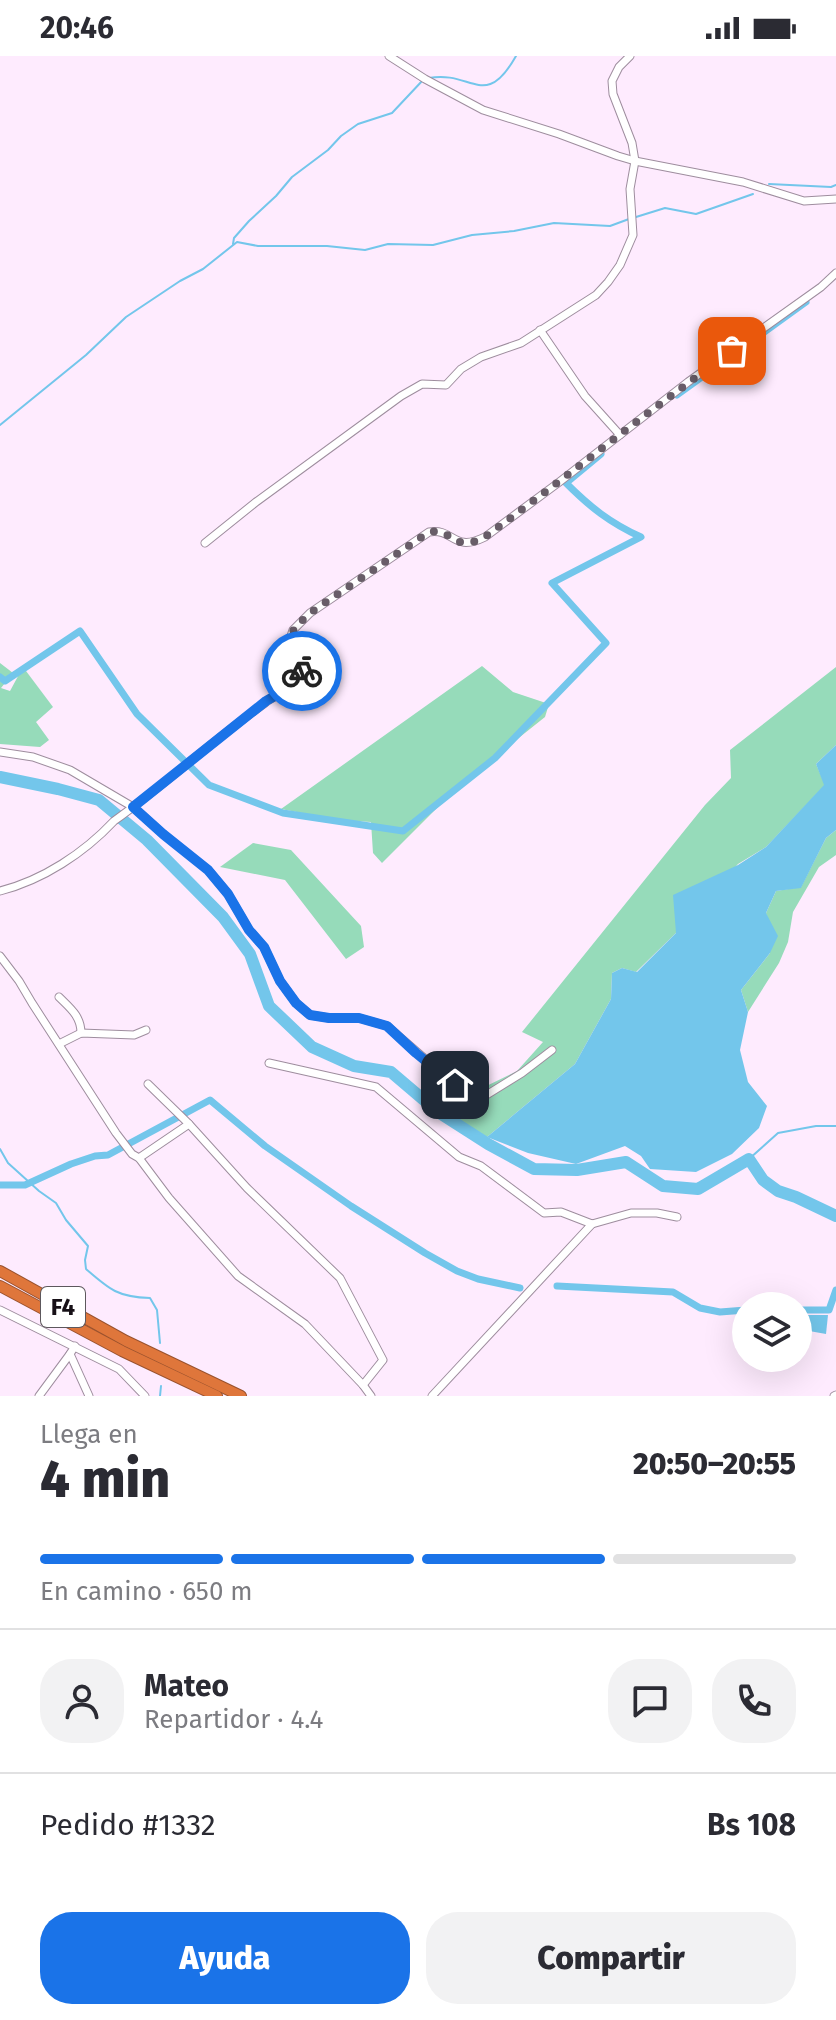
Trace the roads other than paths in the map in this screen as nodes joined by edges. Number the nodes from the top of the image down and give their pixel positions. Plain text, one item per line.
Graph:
1 (389, 56) edge
2 (630, 56) edge
3 (635, 161) junction
4 (836, 199) edge
5 (836, 273) edge
6 (540, 330) junction
7 (620, 435) junction
8 (205, 543) dead end
9 (0, 752) edge
10 (133, 807) junction
11 (0, 891) edge
12 (0, 956) edge
13 (59, 997) dead end
14 (146, 1030) dead end
15 (81, 1033) junction
16 (59, 1044) junction
17 (552, 1050) dead end
18 (269, 1063) dead end
19 (148, 1084) dead end
20 (189, 1124) junction
21 (139, 1158) junction
22 (677, 1217) dead end
23 (592, 1224) junction
24 (0, 1271) edge
25 (0, 1286) edge
26 (0, 1310) edge
27 (75, 1346) junction
28 (124, 1346) junction
29 (70, 1354) junction
30 (119, 1369) junction
31 (363, 1385) junction
32 (39, 1396) edge
33 (89, 1396) edge
34 (144, 1396) edge
35 (217, 1396) edge
36 (241, 1396) edge
37 (371, 1396) edge
38 (432, 1396) edge

1 - 3 street
2 - 3 street
3 - 4 street
3 - 6 street
5 - 7 street
6 - 7 street
6 - 8 street
7 - 10 street
9 - 10 street
10 - 11 street
10 - 17 street
12 - 16 street
13 - 15 street
14 - 15 street
15 - 16 street
16 - 21 street
18 - 23 street
19 - 20 street
20 - 21 street
20 - 31 street
21 - 31 street
22 - 23 street
23 - 38 street
24 - 28 highway, F4
25 - 28 highway, F4
26 - 27 street
27 - 29 street
27 - 30 street
28 - 30 street
28 - 35 highway, F4
28 - 36 highway, F4
29 - 32 street
29 - 33 street
30 - 34 street
31 - 37 street

